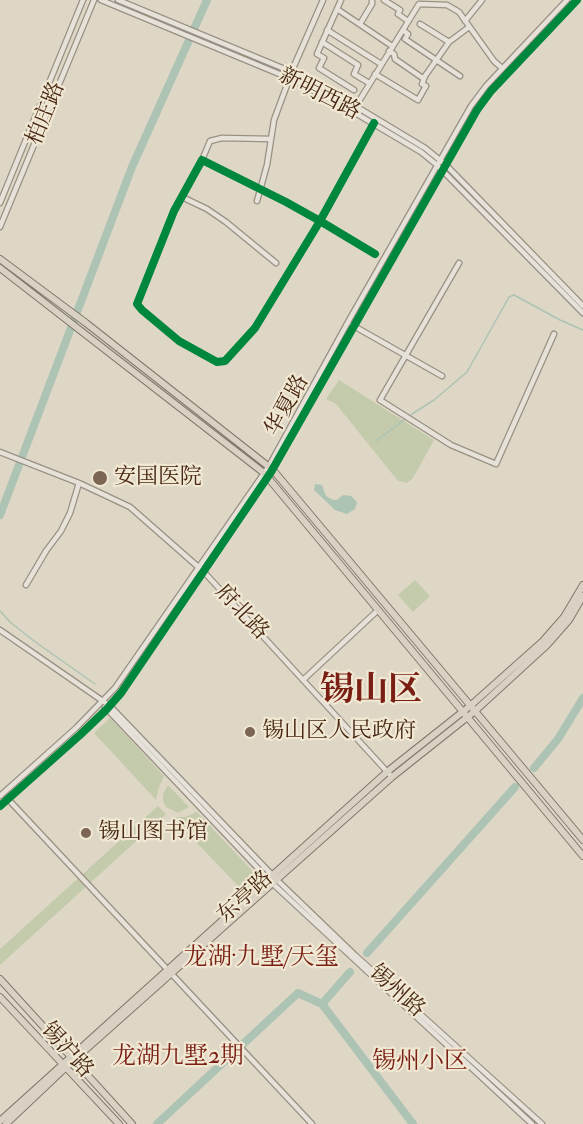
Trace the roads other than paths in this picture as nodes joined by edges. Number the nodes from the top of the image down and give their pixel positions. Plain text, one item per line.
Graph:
1 (83, 0) edge
2 (94, 0) edge
3 (101, 0) edge
4 (118, 0) edge
5 (322, 0) edge
6 (340, 0) edge
7 (372, 0) edge
8 (384, 0) edge
9 (413, 0) edge
10 (482, 0) edge
11 (567, 0) edge
12 (577, 0) edge
13 (432, 2) edge
14 (419, 4) junction
15 (337, 9) junction
16 (408, 21) junction
17 (465, 21) junction
18 (360, 24) junction
19 (420, 24) dead end
20 (469, 27) junction
21 (327, 30) junction
22 (403, 30) junction
23 (322, 42) junction
24 (449, 42) junction
25 (391, 48) junction
26 (381, 64) junction
27 (502, 68) junction
28 (375, 74) junction
29 (290, 75) junction
30 (460, 76) dead end
31 (424, 79) junction
32 (369, 84) junction
33 (354, 90) dead end
34 (356, 106) junction
35 (374, 123) junction
36 (271, 138) junction
37 (440, 159) junction
38 (202, 160) junction
39 (437, 165) junction
40 (446, 165) junction
41 (443, 171) junction
42 (261, 189) junction
43 (182, 197) junction
44 (257, 201) dead end
45 (0, 202) edge
46 (320, 221) junction
47 (0, 227) edge
48 (375, 254) dead end
49 (0, 259) edge
50 (276, 263) dead end
51 (459, 263) dead end
52 (0, 268) edge
53 (583, 306) edge
54 (583, 313) edge
55 (348, 322) junction
56 (354, 326) junction
57 (554, 334) dead end
58 (405, 355) junction
59 (442, 375) dead end
60 (0, 452) edge
61 (271, 468) junction
62 (266, 475) junction
63 (79, 483) junction
64 (198, 567) junction
65 (204, 572) junction
66 (26, 585) dead end
67 (583, 585) edge
68 (583, 596) edge
69 (377, 611) junction
70 (0, 630) edge
71 (303, 680) junction
72 (103, 702) junction
73 (108, 708) junction
74 (473, 708) junction
75 (462, 712) junction
76 (467, 717) junction
77 (390, 774) junction
78 (1, 795) edge
79 (8, 799) junction
80 (0, 807) edge
81 (583, 840) edge
82 (583, 856) edge
83 (272, 879) junction
84 (169, 971) junction
85 (0, 979) edge
86 (0, 998) edge
87 (72, 1058) junction
88 (63, 1066) junction
89 (0, 1120) edge
90 (6, 1124) edge
91 (119, 1124) edge
92 (132, 1124) edge
93 (312, 1124) edge
94 (532, 1124) edge
95 (542, 1124) edge

1 - 45 street, 柏庄路
2 - 47 street, 柏庄路
3 - 29 street, 新明西路
4 - 29 street, 新明西路
5 - 29 street
6 - 15 street
7 - 18 street
8 - 16 street
9 - 14 street
10 - 17 street
11 - 27 street, 华夏路
12 - 40 street, 华夏路
13 - 14 street
13 - 17 street
14 - 16 street
15 - 18 street
15 - 21 street
16 - 22 street
17 - 20 street
18 - 25 street
19 - 24 street
20 - 24 street
20 - 27 street
21 - 23 street
21 - 26 street
22 - 25 street
22 - 30 street
23 - 32 street
23 - 33 street
24 - 31 street
25 - 26 street
25 - 31 street
26 - 28 street
27 - 37 street, 华夏路
28 - 31 street
28 - 32 street
29 - 34 street, 新明西路
29 - 35 street, 新明西路
29 - 36 street
32 - 34 street
34 - 37 street, 新明西路
35 - 39 street, 新明西路
35 - 46 street
36 - 38 street
36 - 42 street
37 - 39 street, 华夏路
37 - 40 street, 新明西路
38 - 42 street
38 - 43 street
39 - 41 street, 新明西路
39 - 55 street, 华夏路
40 - 41 street, 华夏路
40 - 53 street, 新明西路
41 - 54 street, 新明西路
41 - 56 street, 华夏路
42 - 44 street
42 - 46 street
43 - 46 street
43 - 50 street
46 - 48 street
49 - 61 main road
51 - 58 street
52 - 62 main road
55 - 56 street
55 - 61 street, 华夏路
56 - 58 street
56 - 61 street, 华夏路
57 - 58 street
58 - 59 street
60 - 63 street, 府北路
61 - 62 street, 华夏路
61 - 74 main road
62 - 64 street, 华夏路
62 - 65 street, 华夏路
62 - 69 main road
63 - 64 street, 府北路
63 - 66 street
64 - 65 street, 府北路
64 - 72 street, 华夏路
65 - 71 street, 府北路
65 - 73 street, 华夏路
67 - 74 main road
68 - 74 main road
69 - 71 street
69 - 75 main road
70 - 72 street, 锡州路
71 - 77 street, 府北路
72 - 73 street, 锡州路
72 - 78 street, 华夏路
73 - 79 street, 华夏路
73 - 83 street, 锡州路
74 - 75 main road, 东亭路
74 - 76 main road, 东亭路
74 - 81 main road
75 - 76 main road
75 - 77 main road, 东亭路
76 - 77 main road, 东亭路
76 - 82 main road
77 - 83 main road, 东亭路
78 - 79 street
79 - 80 street, 华夏路
79 - 84 street
83 - 84 main road, 东亭路
83 - 94 street, 锡州路
83 - 95 street, 锡州路
84 - 87 main road, 东亭路
84 - 93 street
85 - 87 main road, 锡沪路
86 - 88 main road
87 - 88 main road, 东亭路
87 - 92 main road, 锡沪路
88 - 89 main road, 东亭路
88 - 90 main road, 东亭路
88 - 91 main road

